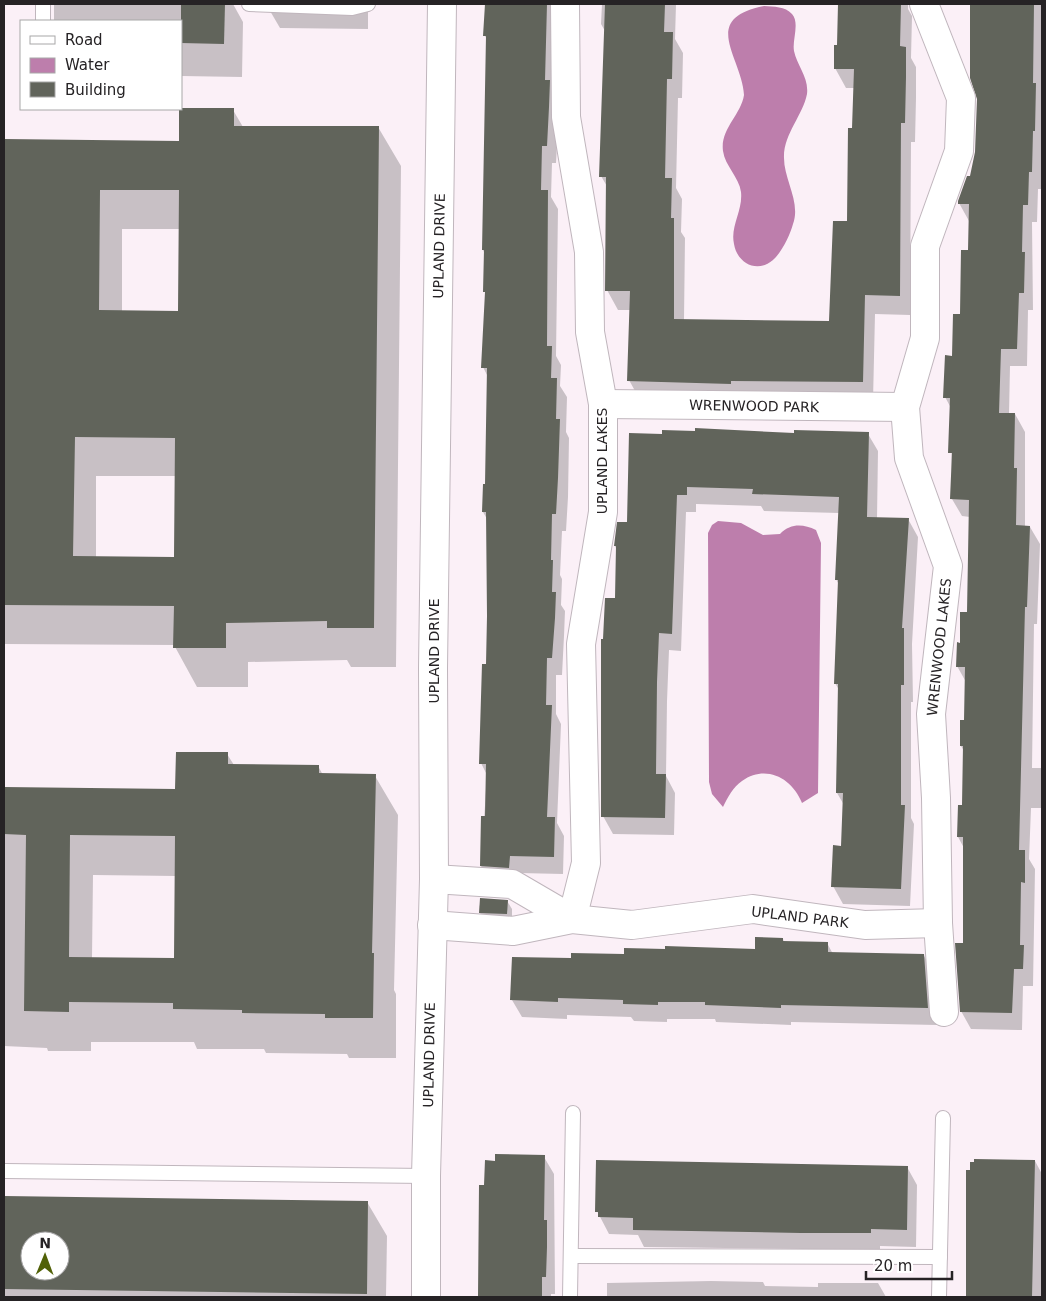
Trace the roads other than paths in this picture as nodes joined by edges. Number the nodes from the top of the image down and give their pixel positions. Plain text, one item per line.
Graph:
1 (43, 4) edge
2 (250, 4) edge
3 (368, 4) edge
4 (442, 4) edge
5 (565, 4) edge
6 (924, 4) edge
7 (43, 20) edge
8 (603, 404) junction
9 (905, 407) junction
10 (434, 879) junction
11 (572, 919) junction
12 (938, 923) junction
13 (432, 925) junction
14 (944, 1012) dead end
15 (573, 1113) dead end
16 (942, 1118) dead end
17 (5, 1171) dead end
18 (426, 1176) junction
19 (571, 1256) junction
20 (940, 1257) junction
21 (426, 1297) edge
22 (570, 1297) edge
23 (939, 1297) edge

1 - 7 lane
2 - 3 lane
4 - 10 street, UPLAND DRIVE
5 - 8 street, UPLAND LAKES
6 - 9 street, WRENWOOD LAKES
8 - 9 street, WRENWOOD PARK
8 - 11 street, UPLAND LAKES
9 - 12 street, WRENWOOD LAKES
10 - 11 street, UPLAND PARK
10 - 13 street, UPLAND DRIVE
11 - 12 street, UPLAND PARK
11 - 13 street, UPLAND PARK
12 - 14 street, WRENWOOD LAKES
13 - 18 street, UPLAND DRIVE
15 - 19 lane
16 - 20 lane
17 - 18 lane
18 - 21 street, UPLAND DRIVE
19 - 20 lane
19 - 22 lane
20 - 23 lane

